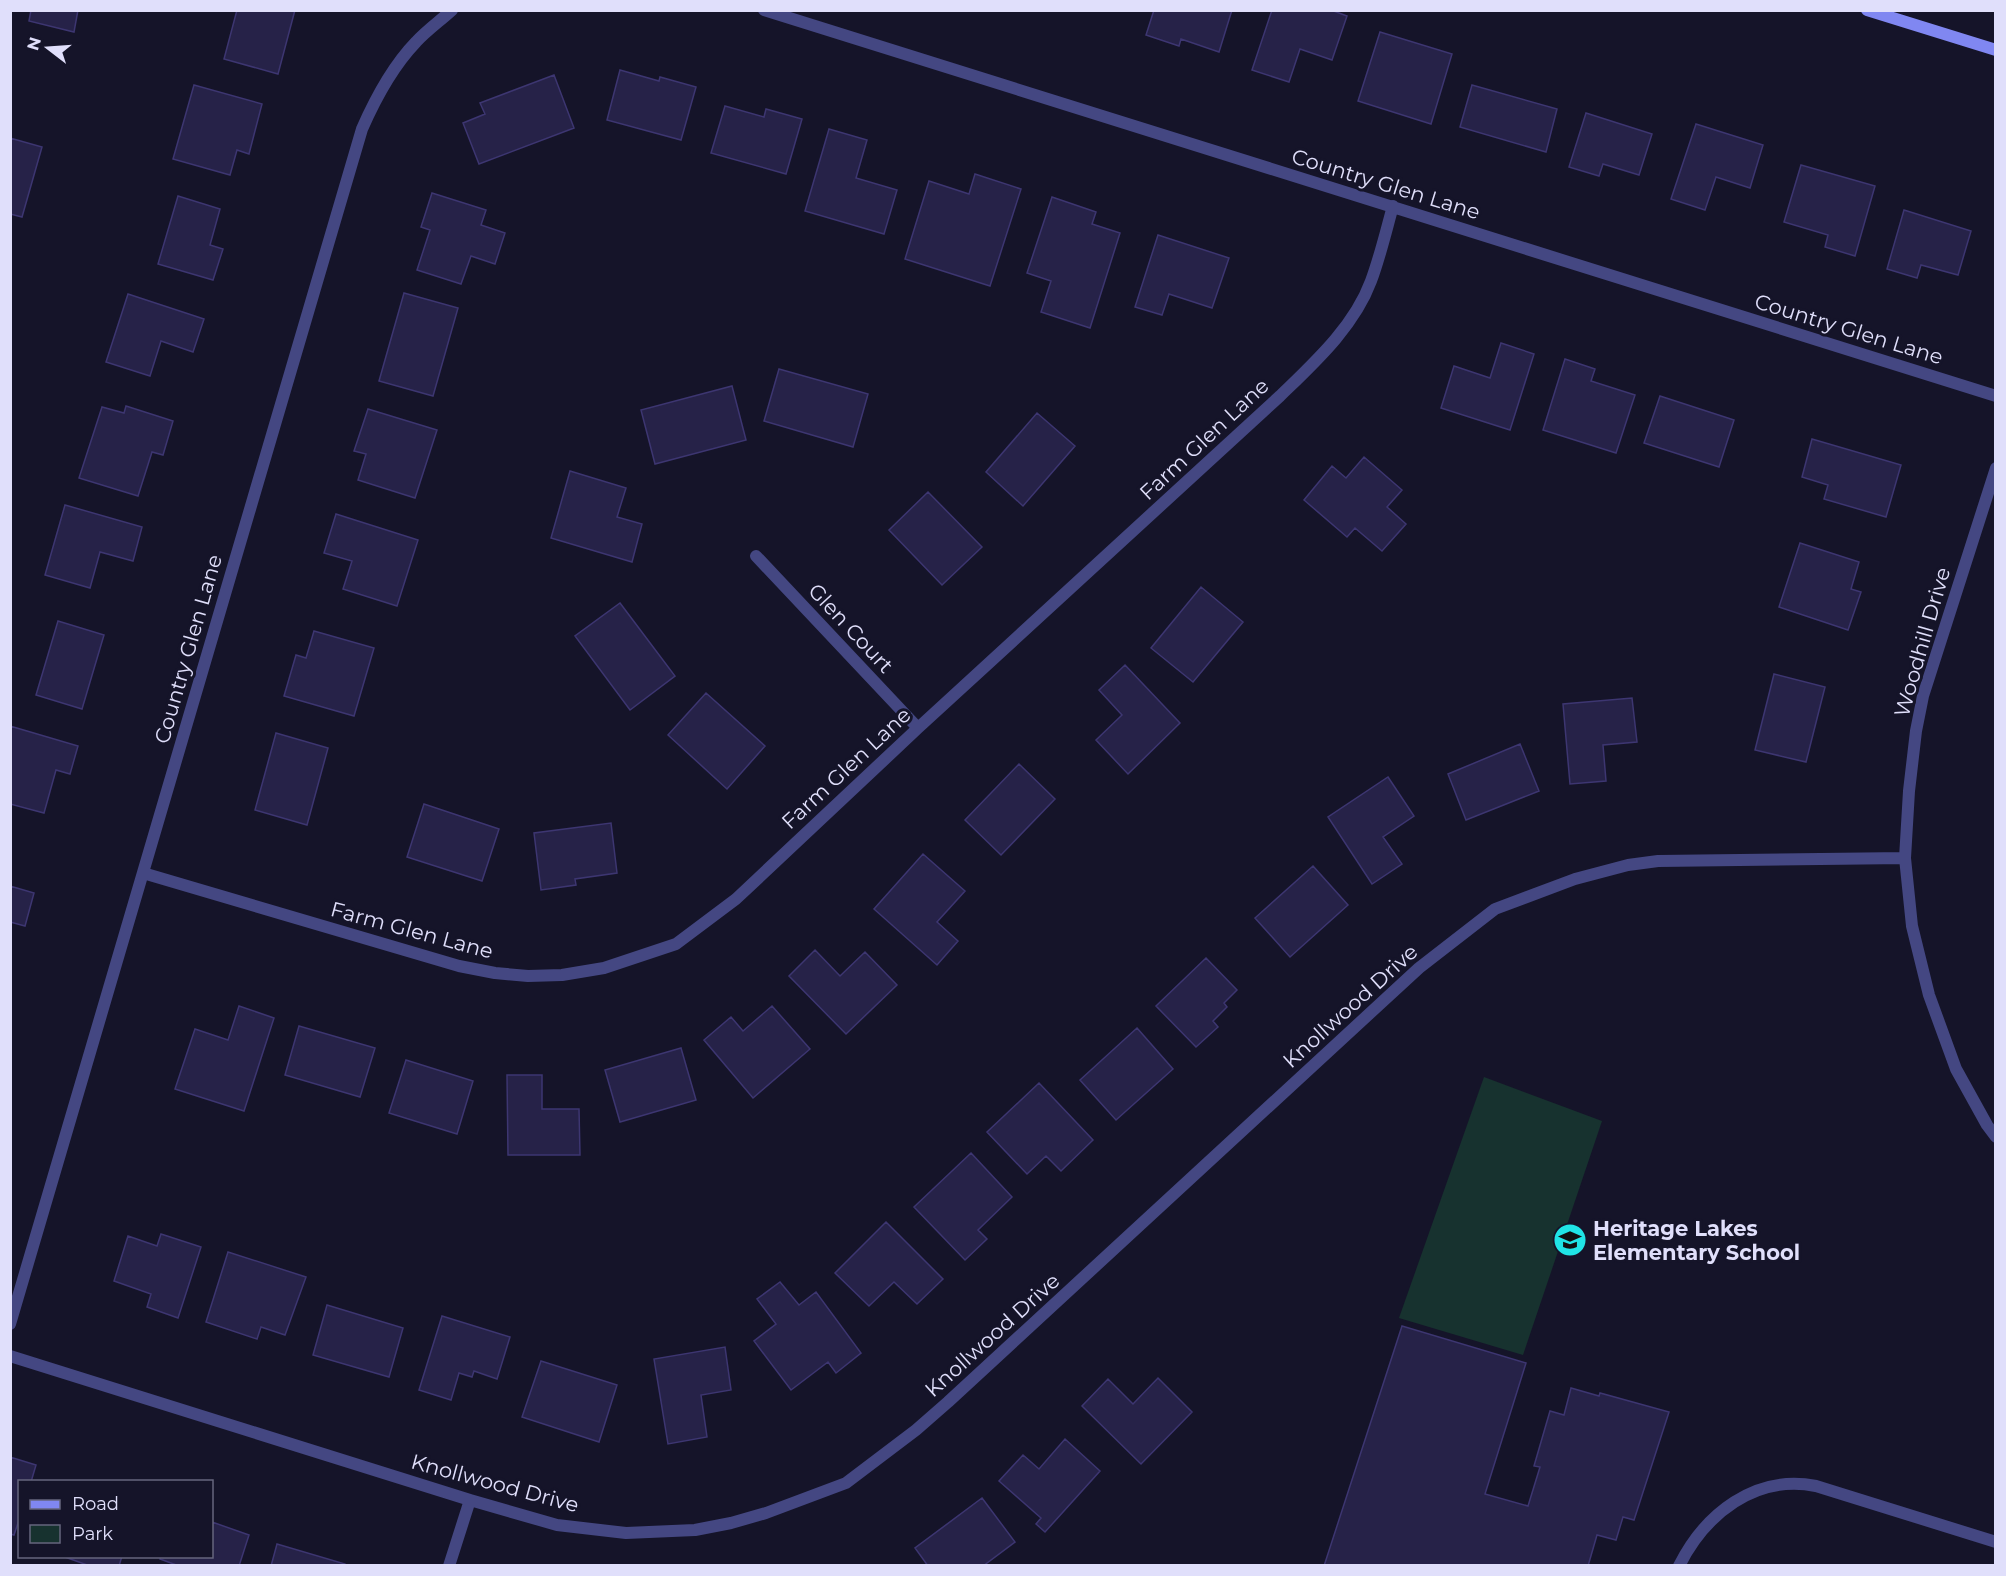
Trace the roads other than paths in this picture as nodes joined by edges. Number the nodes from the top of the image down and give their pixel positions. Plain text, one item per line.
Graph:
1 (452, 10) edge
2 (764, 10) edge
3 (1867, 10) edge
4 (1995, 50) edge
5 (1393, 206) junction
6 (1995, 396) edge
7 (1995, 468) edge
8 (756, 556) dead end
9 (918, 728) junction
10 (1905, 858) junction
11 (143, 873) junction
12 (1995, 1137) edge
13 (10, 1324) edge
14 (10, 1356) edge
15 (470, 1500) junction
16 (1995, 1542) edge
17 (449, 1566) edge
18 (1679, 1566) edge

1 - 11 street, Country Glen Lane
2 - 5 street, Country Glen Lane
3 - 4 main road
5 - 6 street, Country Glen Lane
5 - 9 street, Farm Glen Lane
7 - 10 street, Woodhill Drive
8 - 9 street, Glen Court
9 - 11 street, Farm Glen Lane
10 - 12 street, Woodhill Drive
10 - 15 street, Knollwood Drive
11 - 13 street, Country Glen Lane
14 - 15 street, Knollwood Drive
15 - 17 street
16 - 18 street

